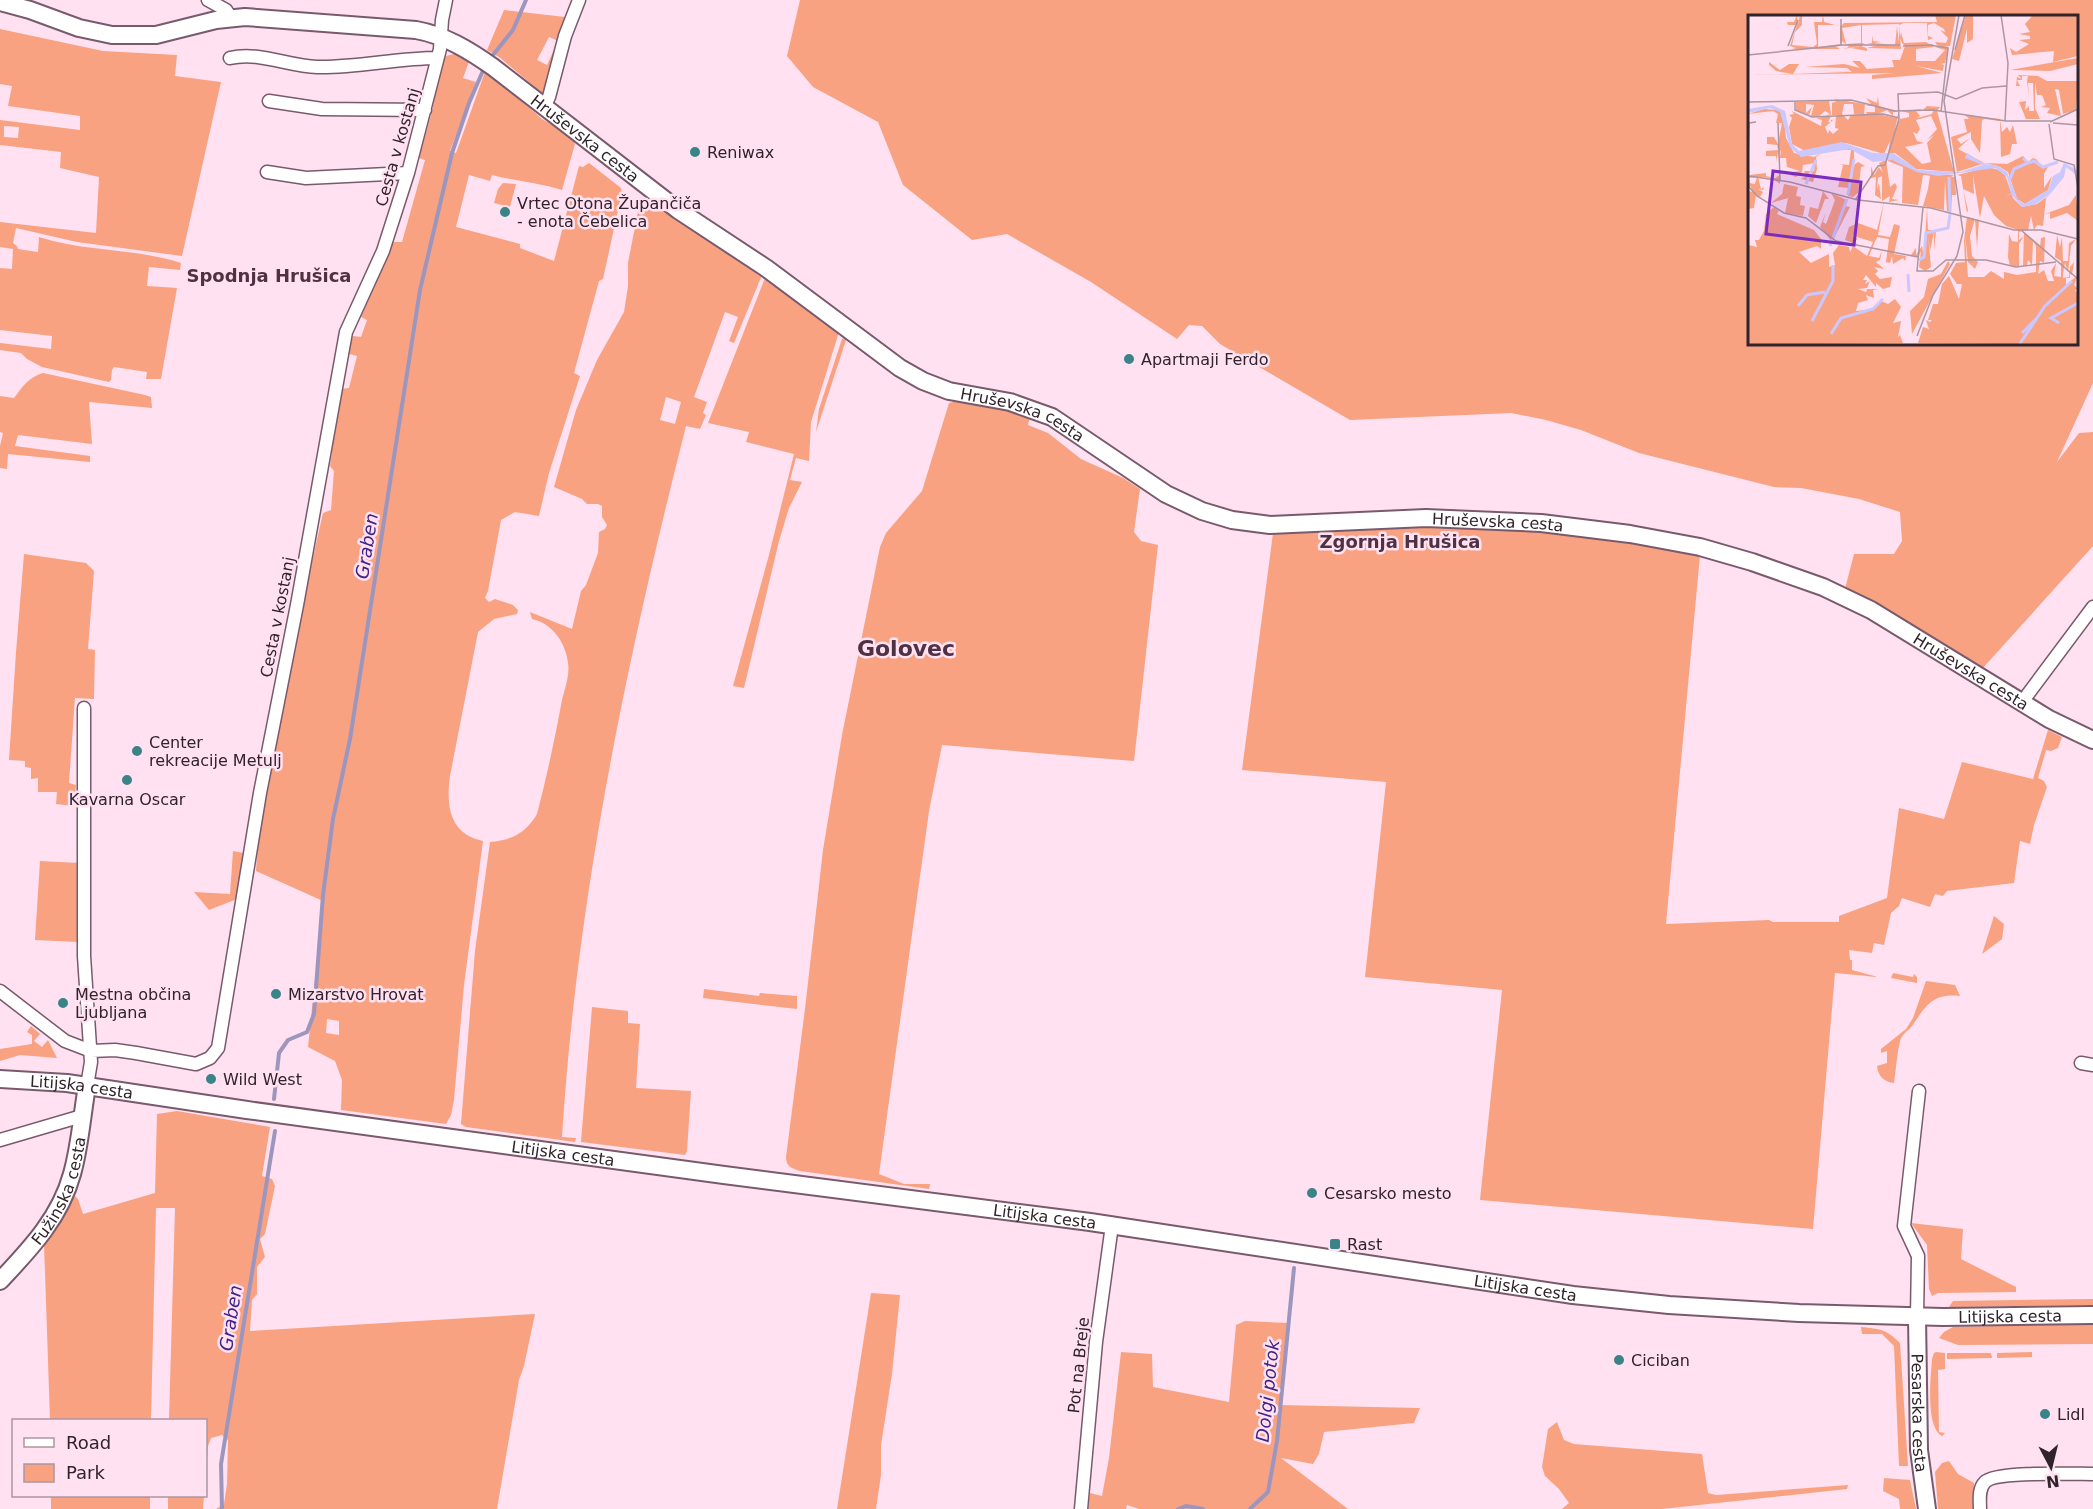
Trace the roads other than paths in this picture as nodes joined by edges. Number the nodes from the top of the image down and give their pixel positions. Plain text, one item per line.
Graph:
1 (208, 0) edge
2 (446, 0) edge
3 (579, 0) edge
4 (0, 2) edge
5 (231, 18) junction
6 (441, 37) junction
7 (230, 58) dead end
8 (437, 58) junction
9 (269, 101) dead end
10 (544, 106) junction
11 (425, 110) junction
12 (267, 172) dead end
13 (408, 173) junction
14 (2093, 607) edge
15 (2022, 702) junction
16 (84, 708) dead end
17 (2093, 740) edge
18 (0, 991) edge
19 (91, 1051) junction
20 (0, 1079) edge
21 (87, 1086) junction
22 (1919, 1091) dead end
23 (82, 1116) junction
24 (0, 1140) edge
25 (1112, 1225) junction
26 (0, 1281) edge
27 (2093, 1315) edge
28 (1917, 1317) junction
29 (2093, 1474) edge
30 (1081, 1509) edge
31 (1927, 1509) edge
32 (1980, 1509) edge

1 - 5 street
2 - 6 street, Cesta v kostanj
3 - 10 street
4 - 5 street, Hruševska cesta
5 - 6 street, Hruševska cesta
6 - 8 street, Cesta v kostanj
6 - 10 street, Hruševska cesta
7 - 8 street
8 - 11 street, Cesta v kostanj
9 - 11 street
10 - 15 street, Hruševska cesta
11 - 13 street, Cesta v kostanj
12 - 13 street
13 - 19 street, Cesta v kostanj
14 - 15 street
15 - 17 street, Hruševska cesta
16 - 19 street
18 - 19 street
19 - 21 street
20 - 21 street, Litijska cesta
21 - 23 street, Fužinska cesta
21 - 25 street, Litijska cesta
22 - 28 street
23 - 24 street
23 - 26 street, Fužinska cesta
25 - 28 street, Litijska cesta
25 - 30 street, Pot na Breje
27 - 28 street, Litijska cesta
28 - 31 street, Pesarska cesta
29 - 32 street

